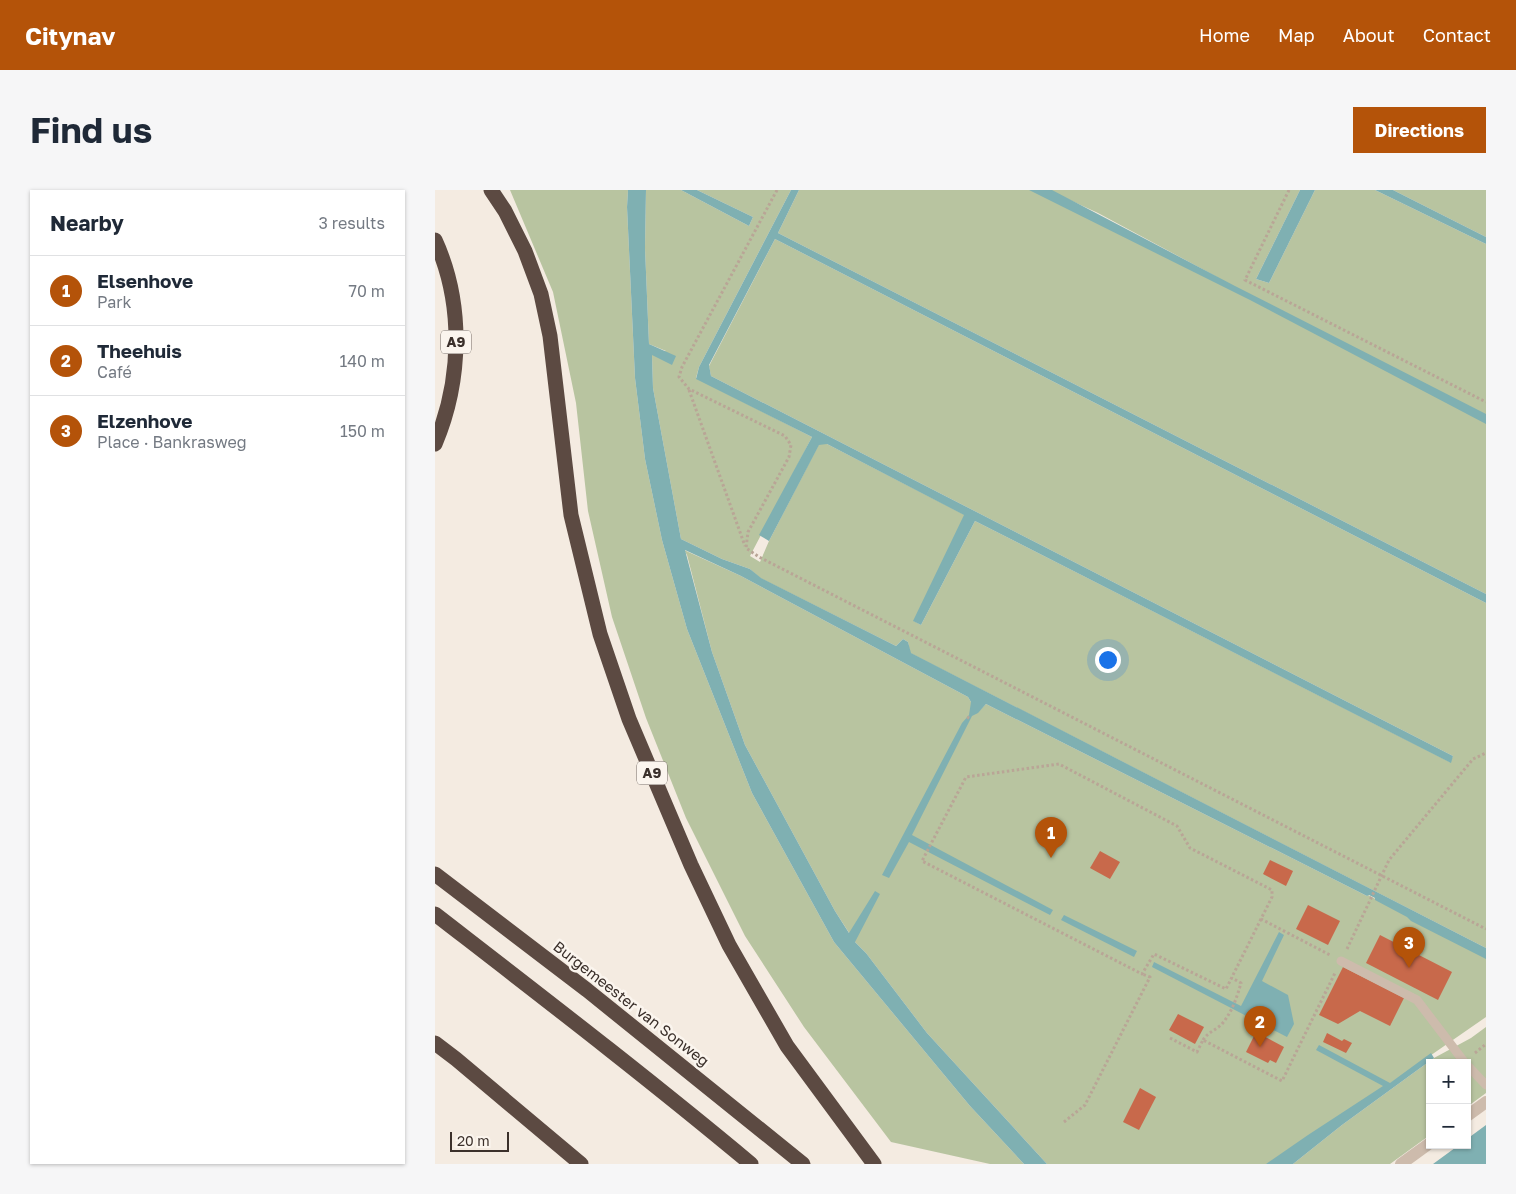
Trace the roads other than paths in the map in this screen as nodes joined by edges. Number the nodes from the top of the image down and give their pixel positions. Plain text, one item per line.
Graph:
1 (491, 190) edge
2 (435, 240) edge
3 (435, 444) edge
4 (435, 874) edge
5 (435, 914) edge
6 (1341, 961) road end
7 (435, 1043) edge
8 (1462, 1059) edge
9 (1471, 1070) edge
10 (1486, 1086) edge
11 (1486, 1102) edge
12 (1471, 1113) edge
13 (1426, 1146) edge
14 (581, 1164) edge
15 (751, 1164) edge
16 (803, 1164) edge
17 (874, 1164) edge
18 (1401, 1164) edge

1 - 17 highway, A9
2 - 3 highway, A9
4 - 16 highway, Burgemeester van Sonweg
5 - 15 highway
6 - 8 lane
7 - 14 highway
9 - 10 lane
11 - 12 street
13 - 18 street

